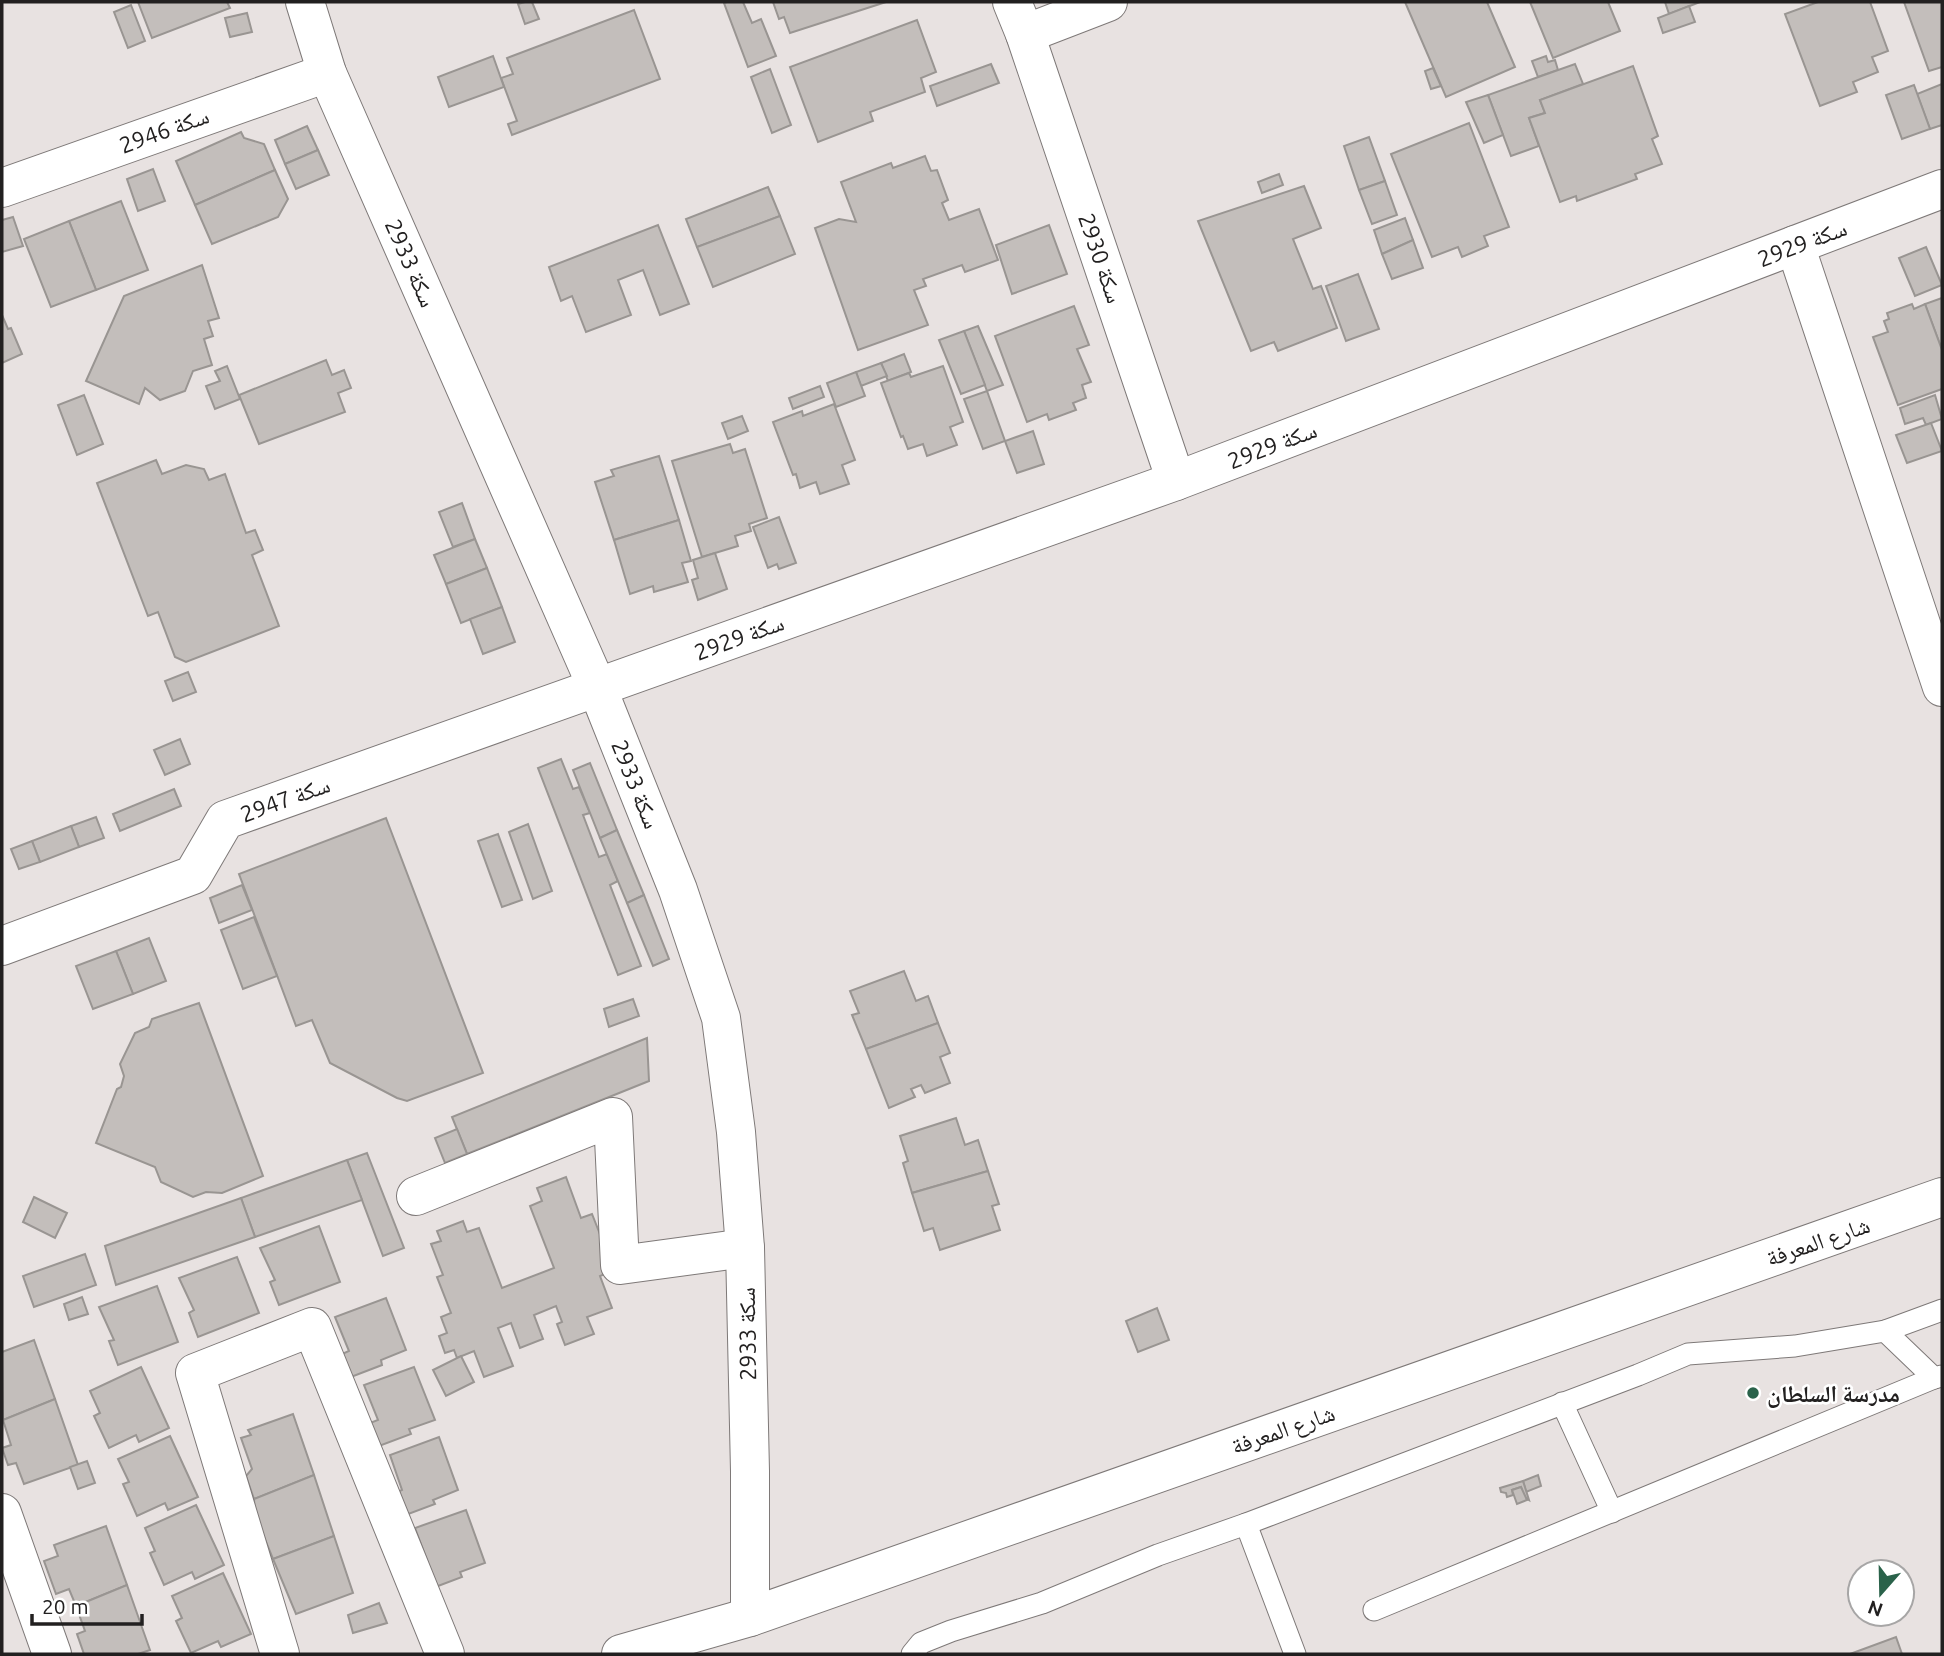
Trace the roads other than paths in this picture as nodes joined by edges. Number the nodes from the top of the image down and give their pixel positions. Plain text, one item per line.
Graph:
1 (305, 2) edge
2 (1108, 2) edge
3 (1018, 18) edge
4 (327, 73) junction
5 (2, 188) edge
6 (1942, 189) edge
7 (1795, 245) junction
8 (1176, 481) junction
9 (597, 687) junction
10 (1942, 687) edge
11 (2, 946) edge
12 (416, 1196) dead end
13 (1942, 1197) edge
14 (745, 1248) junction
15 (1942, 1310) edge
16 (1885, 1331) junction
17 (1938, 1377) edge
18 (1562, 1403) junction
19 (1612, 1512) junction
20 (2, 1513) edge
21 (1246, 1524) junction
22 (1374, 1610) dead end
23 (750, 1617) junction
24 (52, 1654) edge
25 (280, 1654) edge
26 (445, 1654) edge
27 (621, 1654) edge
28 (912, 1654) edge
29 (1295, 1654) edge

1 - 4 street, سكة 2933
2 - 3 street, سكة 2930
3 - 8 street, سكة 2930
4 - 5 street, سكة 2946
4 - 9 street, سكة 2933
6 - 7 street, سكة 2929
7 - 8 street, سكة 2929
7 - 10 street
8 - 9 street, سكة 2929
9 - 11 street, سكة 2947
9 - 14 street, سكة 2933
12 - 14 street
13 - 23 street, شارع المعرفة
14 - 23 street, سكة 2933
15 - 16 lane
16 - 17 lane
16 - 18 lane
17 - 19 lane
18 - 19 lane
18 - 21 lane
19 - 22 lane
20 - 24 street
21 - 28 lane
21 - 29 lane
23 - 27 street, شارع المعرفة
25 - 26 street

